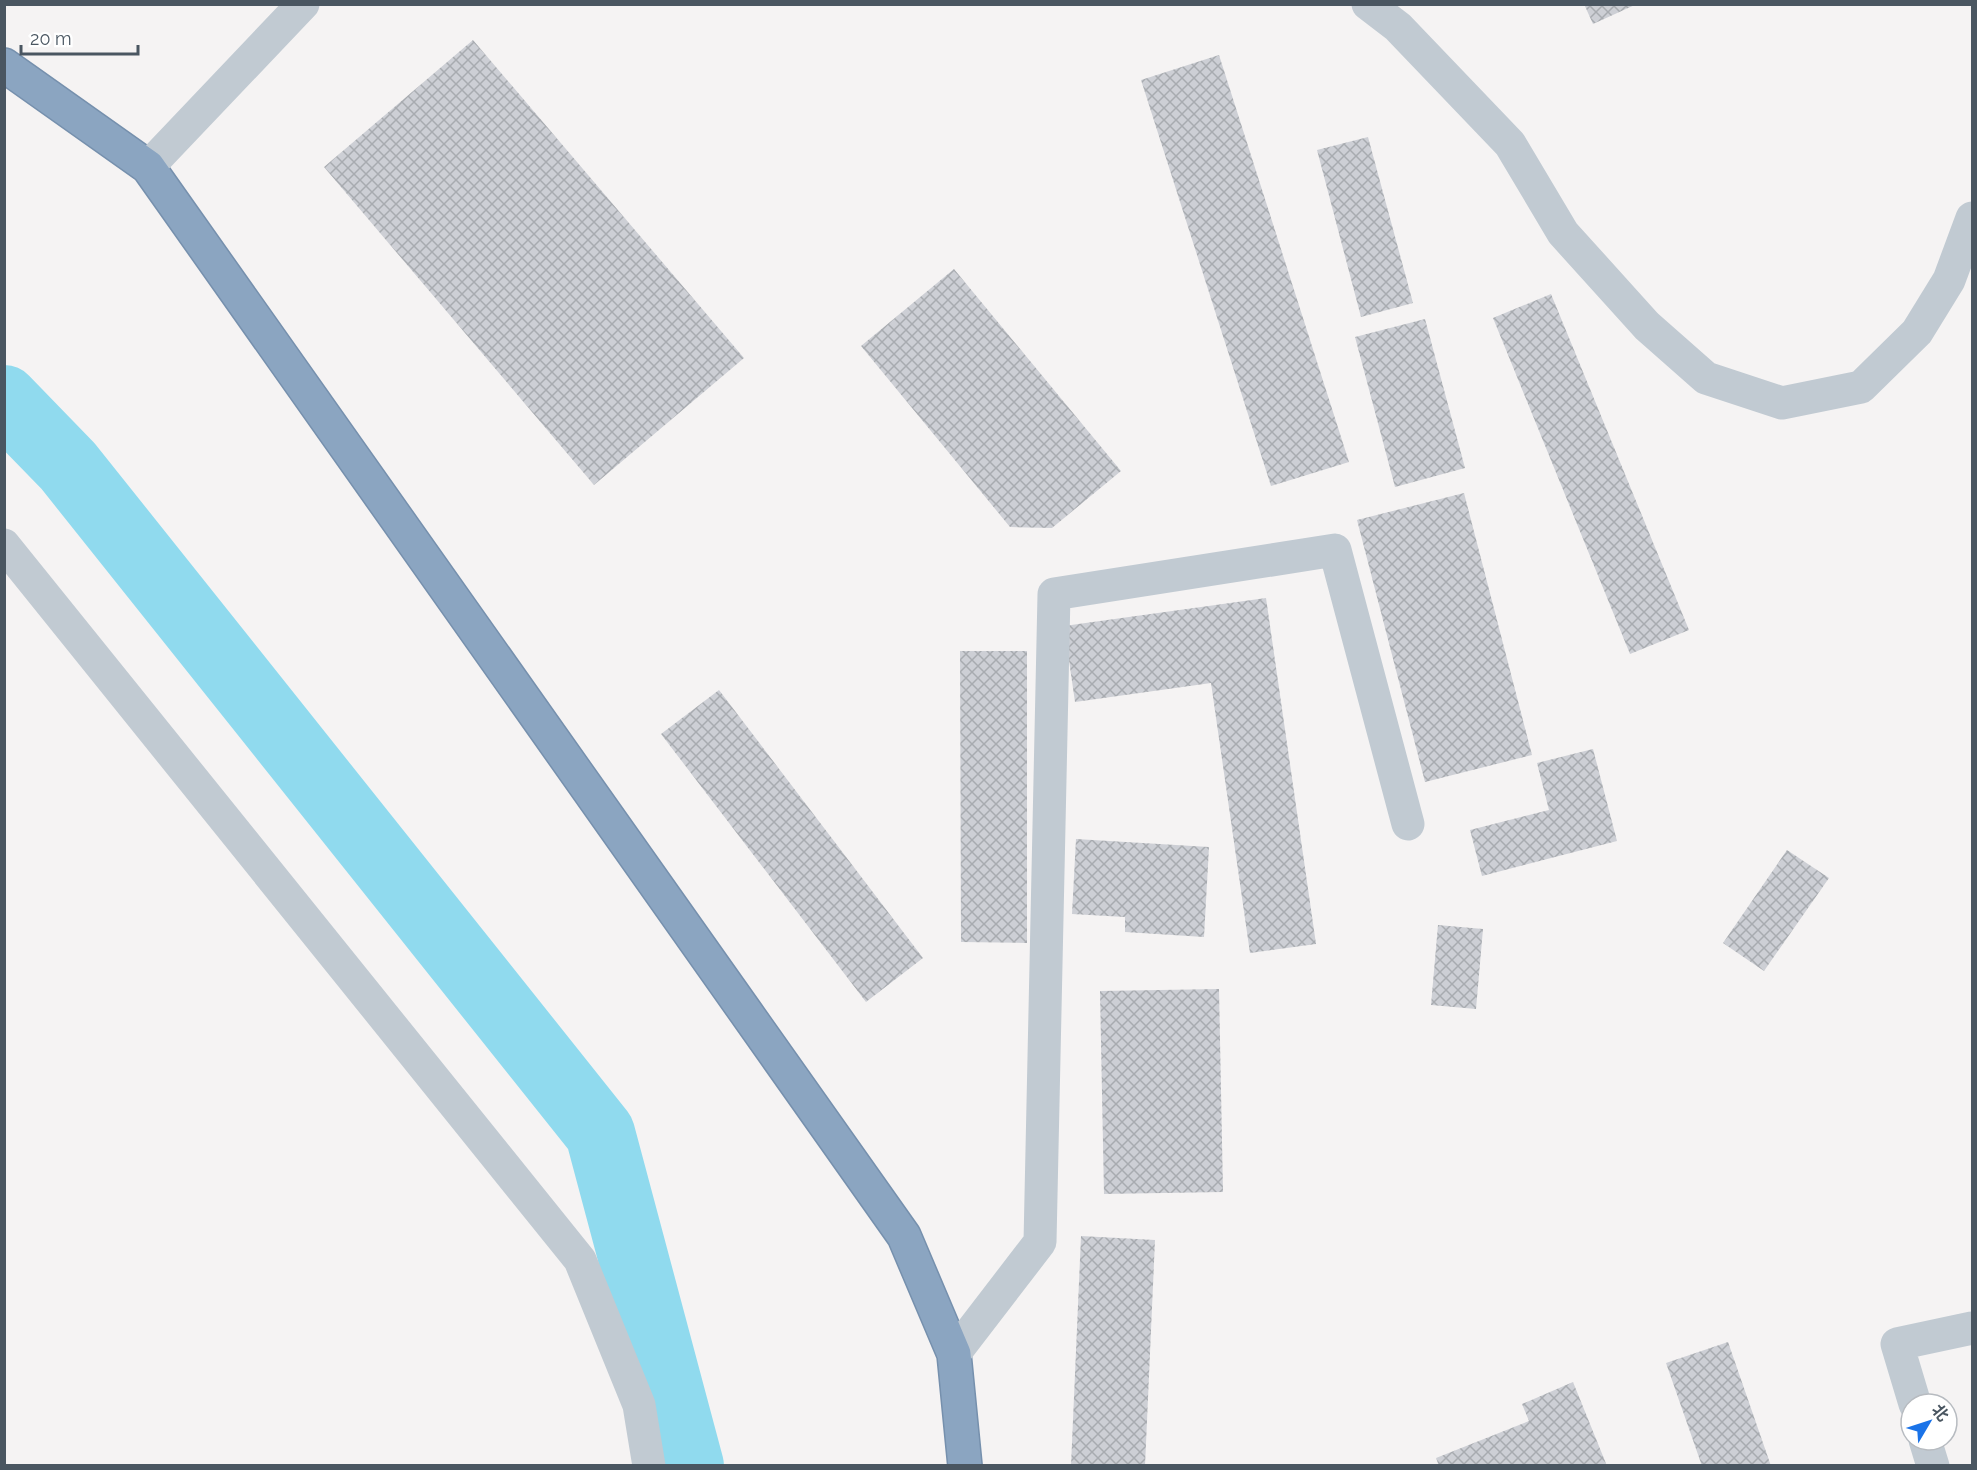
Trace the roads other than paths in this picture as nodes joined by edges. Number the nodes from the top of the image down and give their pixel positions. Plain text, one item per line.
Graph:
1 (303, 4) edge
2 (1368, 4) edge
3 (4, 65) edge
4 (148, 167) junction
5 (1972, 218) edge
6 (10, 564) edge
7 (1408, 824) dead end
8 (1972, 1328) edge
9 (954, 1354) junction
10 (1911, 1392) edge
11 (649, 1466) edge
12 (965, 1466) edge

1 - 4 street
2 - 5 street
3 - 4 highway
4 - 9 highway
6 - 11 street
7 - 9 street
8 - 10 street
9 - 12 highway

